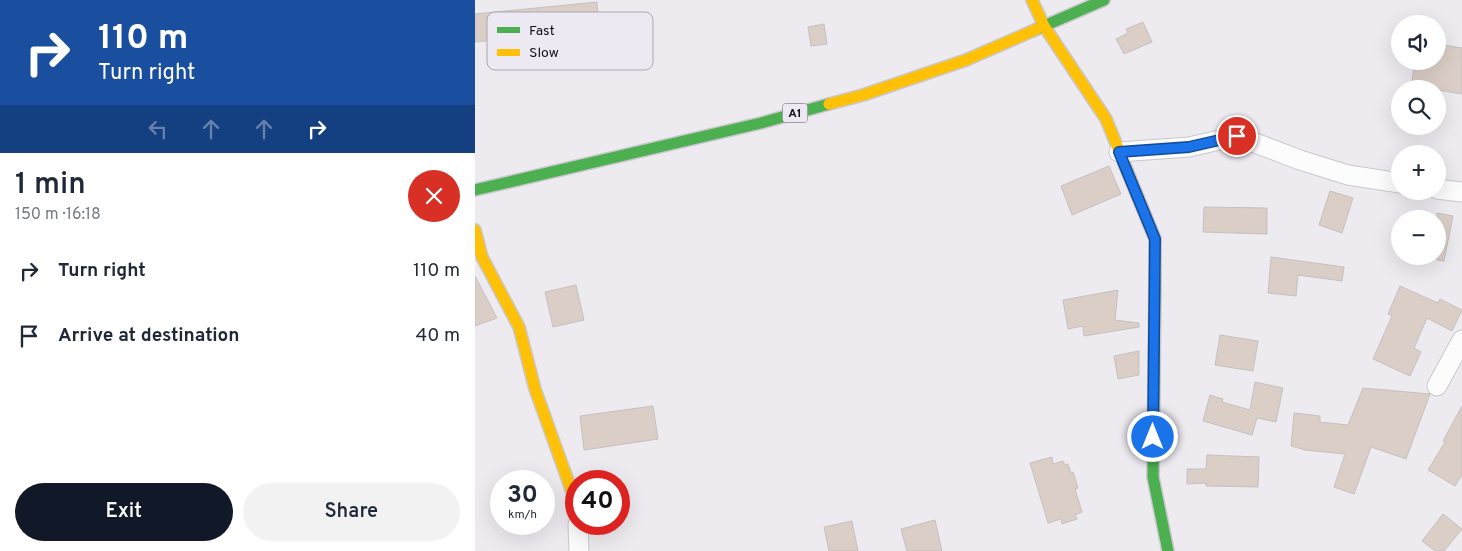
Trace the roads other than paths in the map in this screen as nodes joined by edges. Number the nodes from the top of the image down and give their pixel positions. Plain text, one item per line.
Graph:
1 (1032, 0) edge
2 (1104, 0) edge
3 (1044, 26) junction
4 (1119, 152) junction
5 (1391, 181) edge
6 (475, 190) edge
7 (1446, 190) edge
8 (1462, 192) edge
9 (475, 230) edge
10 (1462, 340) edge
11 (1437, 386) dead end
12 (565, 472) edge
13 (578, 535) edge
14 (579, 551) edge
15 (1168, 551) edge

1 - 3 main road
2 - 3 main road, A1
3 - 4 main road
3 - 6 main road, A1
4 - 5 street
4 - 15 main road
7 - 8 street
9 - 12 main road
10 - 11 street
13 - 14 street

